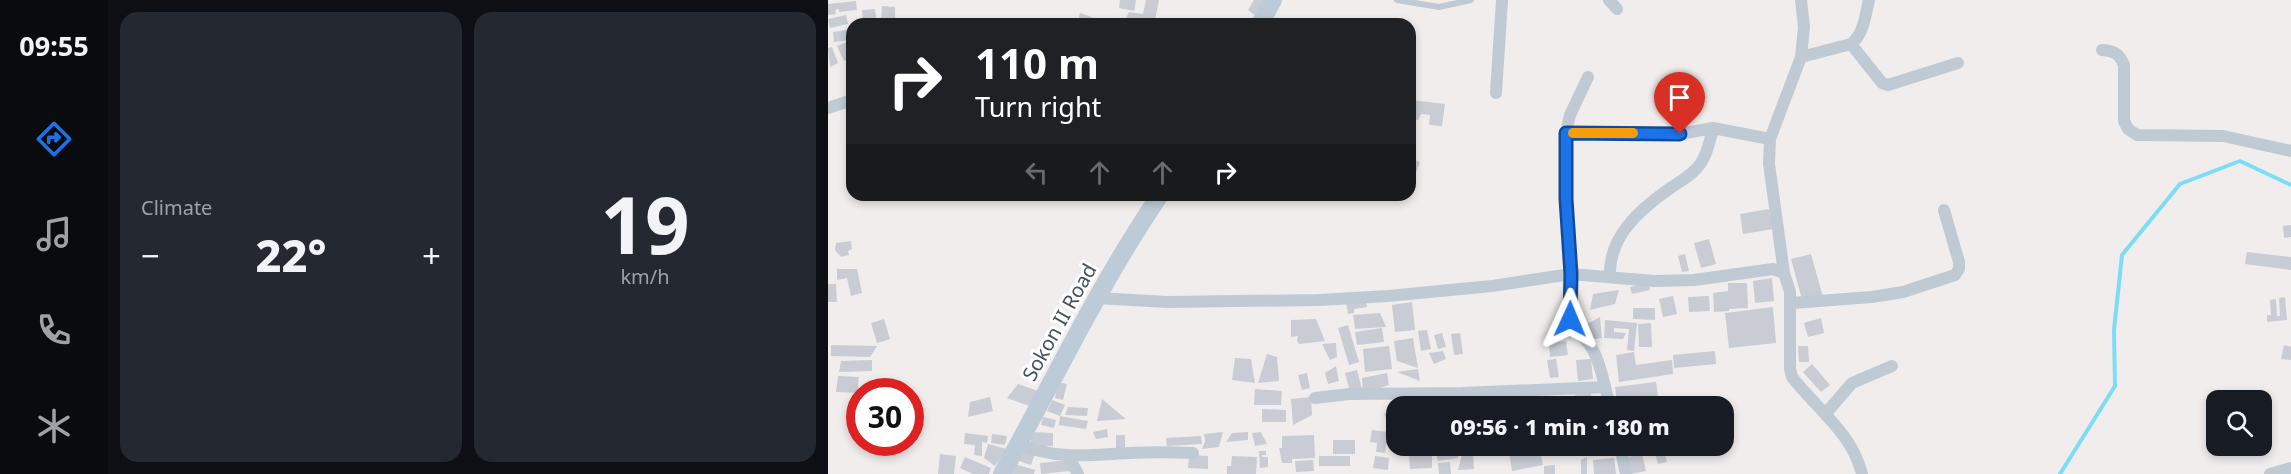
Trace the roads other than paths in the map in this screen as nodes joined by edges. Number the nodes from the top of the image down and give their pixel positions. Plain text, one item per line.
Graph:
1 (1273, 0) edge
2 (1397, 0) edge
3 (1471, 0) edge
4 (1502, 0) edge
5 (1801, 0) edge
6 (1869, 0) edge
7 (1263, 18) edge
8 (1851, 45) junction
9 (2102, 50) dead end
10 (1801, 57) junction
11 (1958, 63) dead end
12 (1588, 77) dead end
13 (1496, 93) dead end
14 (846, 102) edge
15 (828, 108) edge
16 (1713, 128) junction
17 (1566, 133) junction
18 (1770, 139) junction
19 (2291, 151) edge
20 (1156, 201) edge
21 (1944, 210) dead end
22 (1784, 273) junction
23 (1571, 274) junction
24 (1610, 277) junction
25 (1097, 298) junction
26 (1792, 303) junction
27 (1892, 366) dead end
28 (1605, 387) junction
29 (1607, 396) edge
30 (1316, 398) dead end
31 (1826, 413) junction
32 (1019, 444) junction
33 (1193, 453) dead end
34 (1068, 456) junction
35 (1622, 456) edge
36 (2291, 468) edge
37 (1002, 474) edge
38 (1078, 474) edge
39 (1626, 474) edge
40 (1862, 474) edge
41 (2270, 474) edge

1 - 7 street
2 - 3 lane
4 - 13 street
5 - 10 street
6 - 8 street
8 - 10 street
8 - 11 street
9 - 19 street
10 - 18 street
12 - 17 street
14 - 15 street
16 - 17 street
16 - 18 street
16 - 24 street
17 - 23 street
18 - 22 street
20 - 25 street, Sokon II Road
21 - 26 street
22 - 24 street
22 - 26 street
23 - 24 street
23 - 25 street
23 - 28 street
25 - 32 street, Sokon II Road
26 - 31 street
27 - 31 street
28 - 29 street
28 - 30 street
31 - 40 street
32 - 34 street
32 - 37 street, Sokon II Road
33 - 34 street
34 - 38 street
35 - 39 street
36 - 41 street

